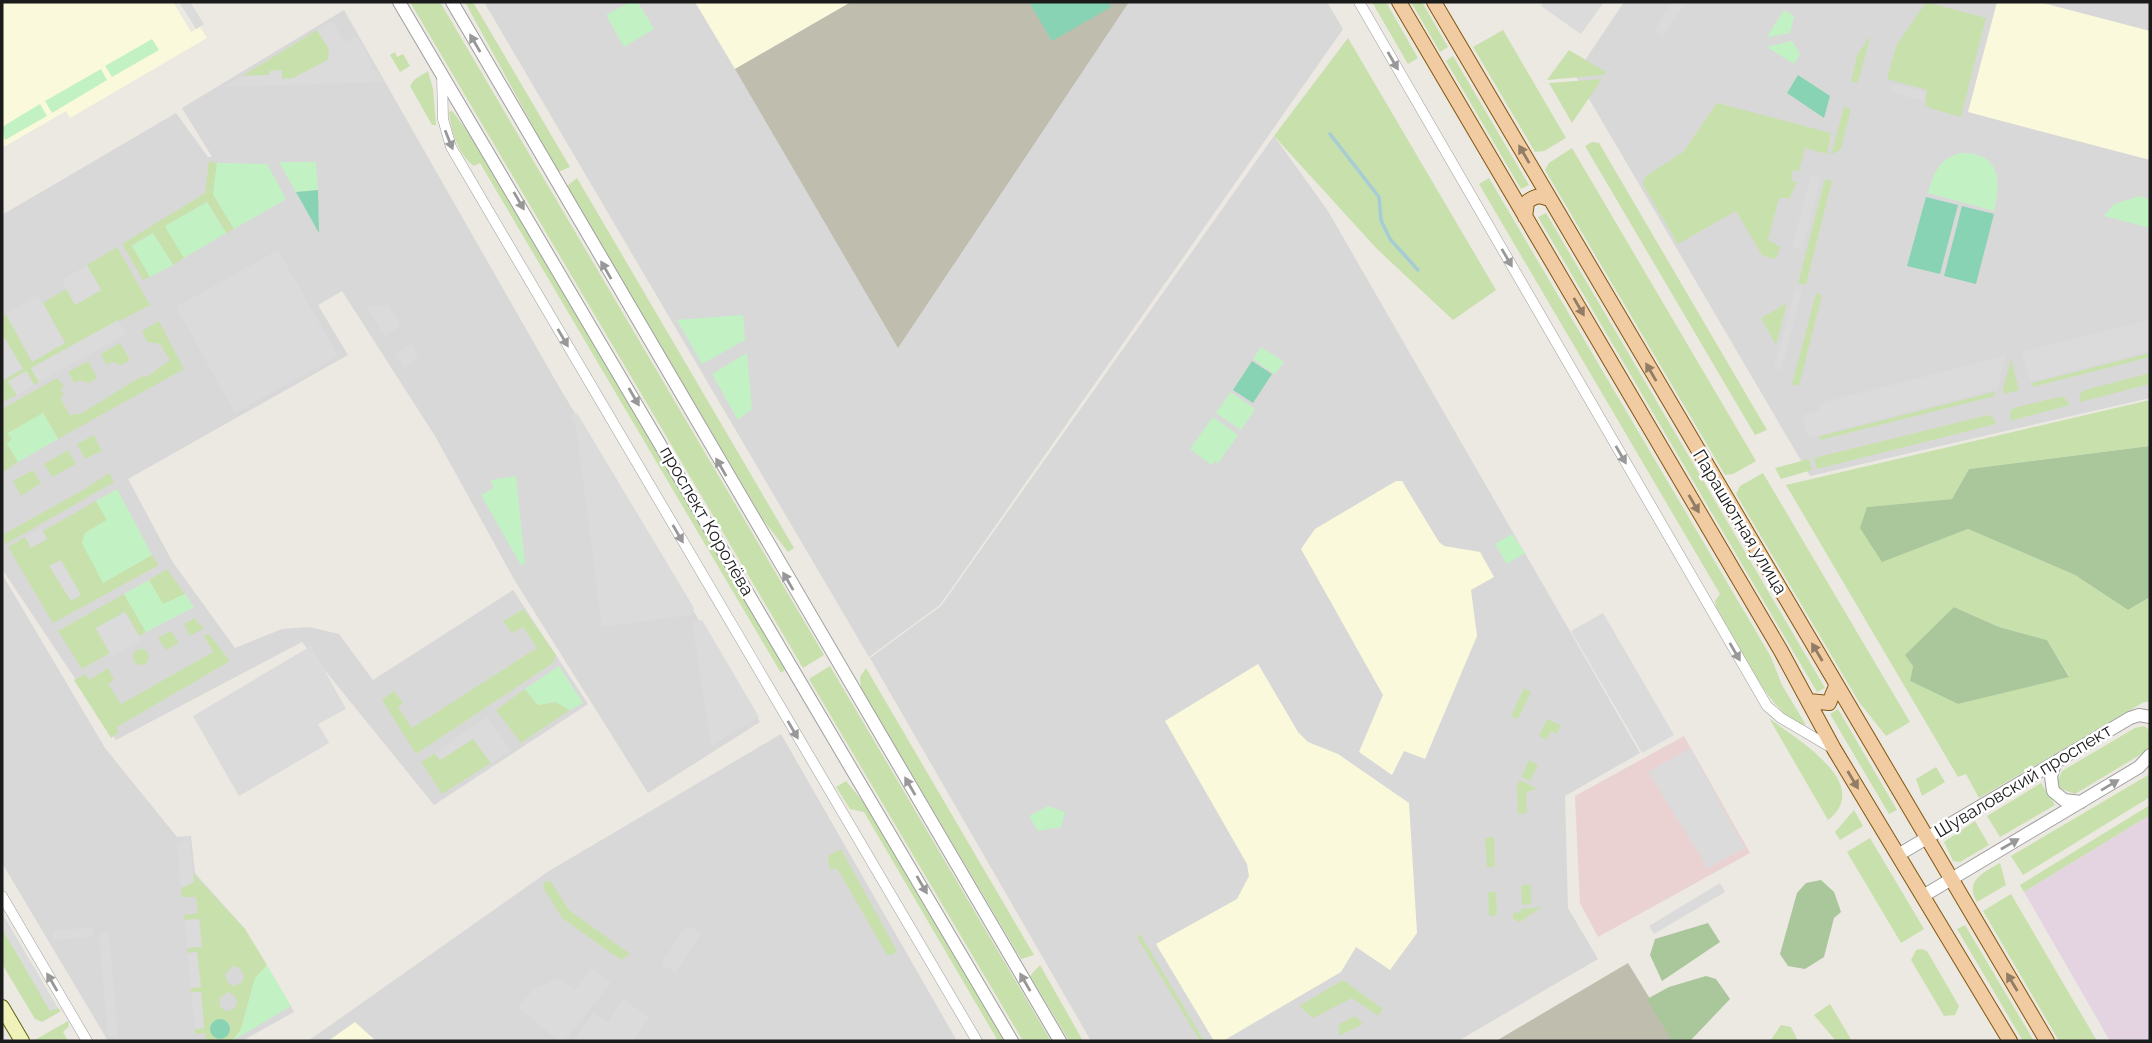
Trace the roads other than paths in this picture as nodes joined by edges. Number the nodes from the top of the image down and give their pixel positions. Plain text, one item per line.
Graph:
1 (399, 2) edge
2 (452, 2) edge
3 (1359, 2) edge
4 (1399, 2) edge
5 (1434, 2) edge
6 (442, 73) junction
7 (1551, 200) junction
8 (1525, 217) junction
9 (1836, 686) junction
10 (1809, 701) junction
11 (2150, 717) edge
12 (1835, 749) junction
13 (2150, 755) edge
14 (2055, 763) junction
15 (2145, 767) edge
16 (2081, 802) junction
17 (1927, 838) junction
18 (1898, 855) junction
19 (1951, 879) junction
20 (2, 896) edge
21 (1923, 896) junction
22 (2, 1007) edge
23 (22, 1041) edge
24 (87, 1041) edge
25 (977, 1041) edge
26 (1012, 1041) edge
27 (1060, 1041) edge
28 (2010, 1041) edge
29 (2047, 1041) edge

1 - 6 street, проспект Королёва
27 -> 2 street
3 -> 12 street
4 - 8 main road, Парашютная улица
7 -> 5 main road, Парашютная улица
6 -> 25 street
6 -> 26 street, проспект Королёва
7 - 8 main road
9 -> 7 main road, Парашютная улица
8 -> 10 main road, Парашютная улица
9 - 10 main road
9 - 17 main road, Парашютная улица
10 - 12 main road, Парашютная улица
11 - 14 street, Шуваловский проспект
12 -> 18 main road, Парашютная улица
13 - 15 street
14 - 16 street
14 - 17 street, Шуваловский проспект
16 -> 15 street
19 -> 16 street
17 - 18 street, Шуваловский проспект
17 - 19 main road, Парашютная улица
18 - 21 main road, Парашютная улица
19 - 21 street
29 -> 19 main road, Парашютная улица
24 -> 20 street
21 - 28 main road, Парашютная улица
22 - 23 main road

